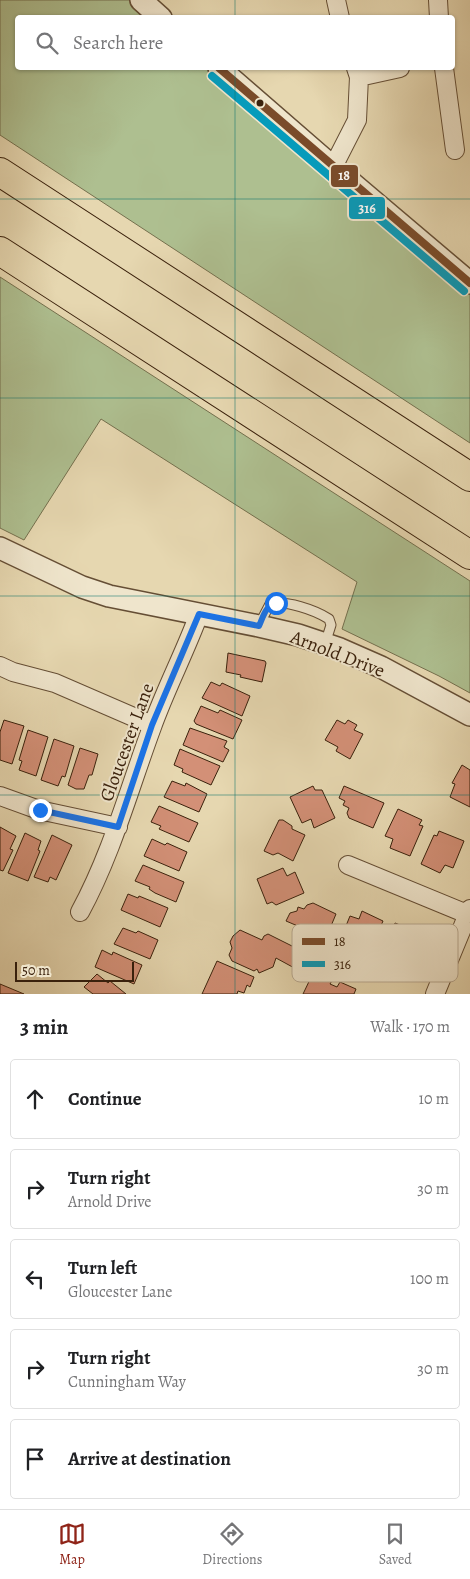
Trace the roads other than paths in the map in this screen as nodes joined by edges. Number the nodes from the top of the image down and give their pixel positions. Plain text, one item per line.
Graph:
1 (141, 0) edge
2 (336, 0) edge
3 (438, 0) edge
4 (158, 15) edge
5 (339, 15) edge
6 (439, 15) edge
7 (221, 70) edge
8 (379, 70) edge
9 (444, 70) edge
10 (358, 72) edge
11 (455, 150) dead end
12 (333, 168) junction
13 (0, 172) edge
14 (0, 251) edge
15 (470, 283) edge
16 (470, 478) edge
17 (0, 548) edge
18 (470, 555) edge
19 (199, 614) junction
20 (259, 626) junction
21 (325, 644) junction
22 (0, 666) edge
23 (470, 715) edge
24 (152, 725) junction
25 (0, 796) edge
26 (118, 827) junction
27 (348, 865) dead end
28 (80, 912) dead end
29 (469, 912) edge
30 (458, 939) edge
31 (440, 982) edge
32 (435, 994) edge

1 - 4 street
2 - 5 street
3 - 6 street
7 - 12 street
8 - 10 street
9 - 11 street
10 - 12 street
12 - 15 street
13 - 16 highway
14 - 18 highway
17 - 19 street, Arnold Drive
19 - 20 street, Arnold Drive
19 - 24 street, Gloucester Lane
20 - 21 street, Arnold Drive
20 - 21 lane
21 - 23 street, Arnold Drive
22 - 24 street
24 - 26 street, Gloucester Lane
25 - 26 street
26 - 28 street, Gloucester Lane
27 - 29 street
29 - 30 street
31 - 32 street

